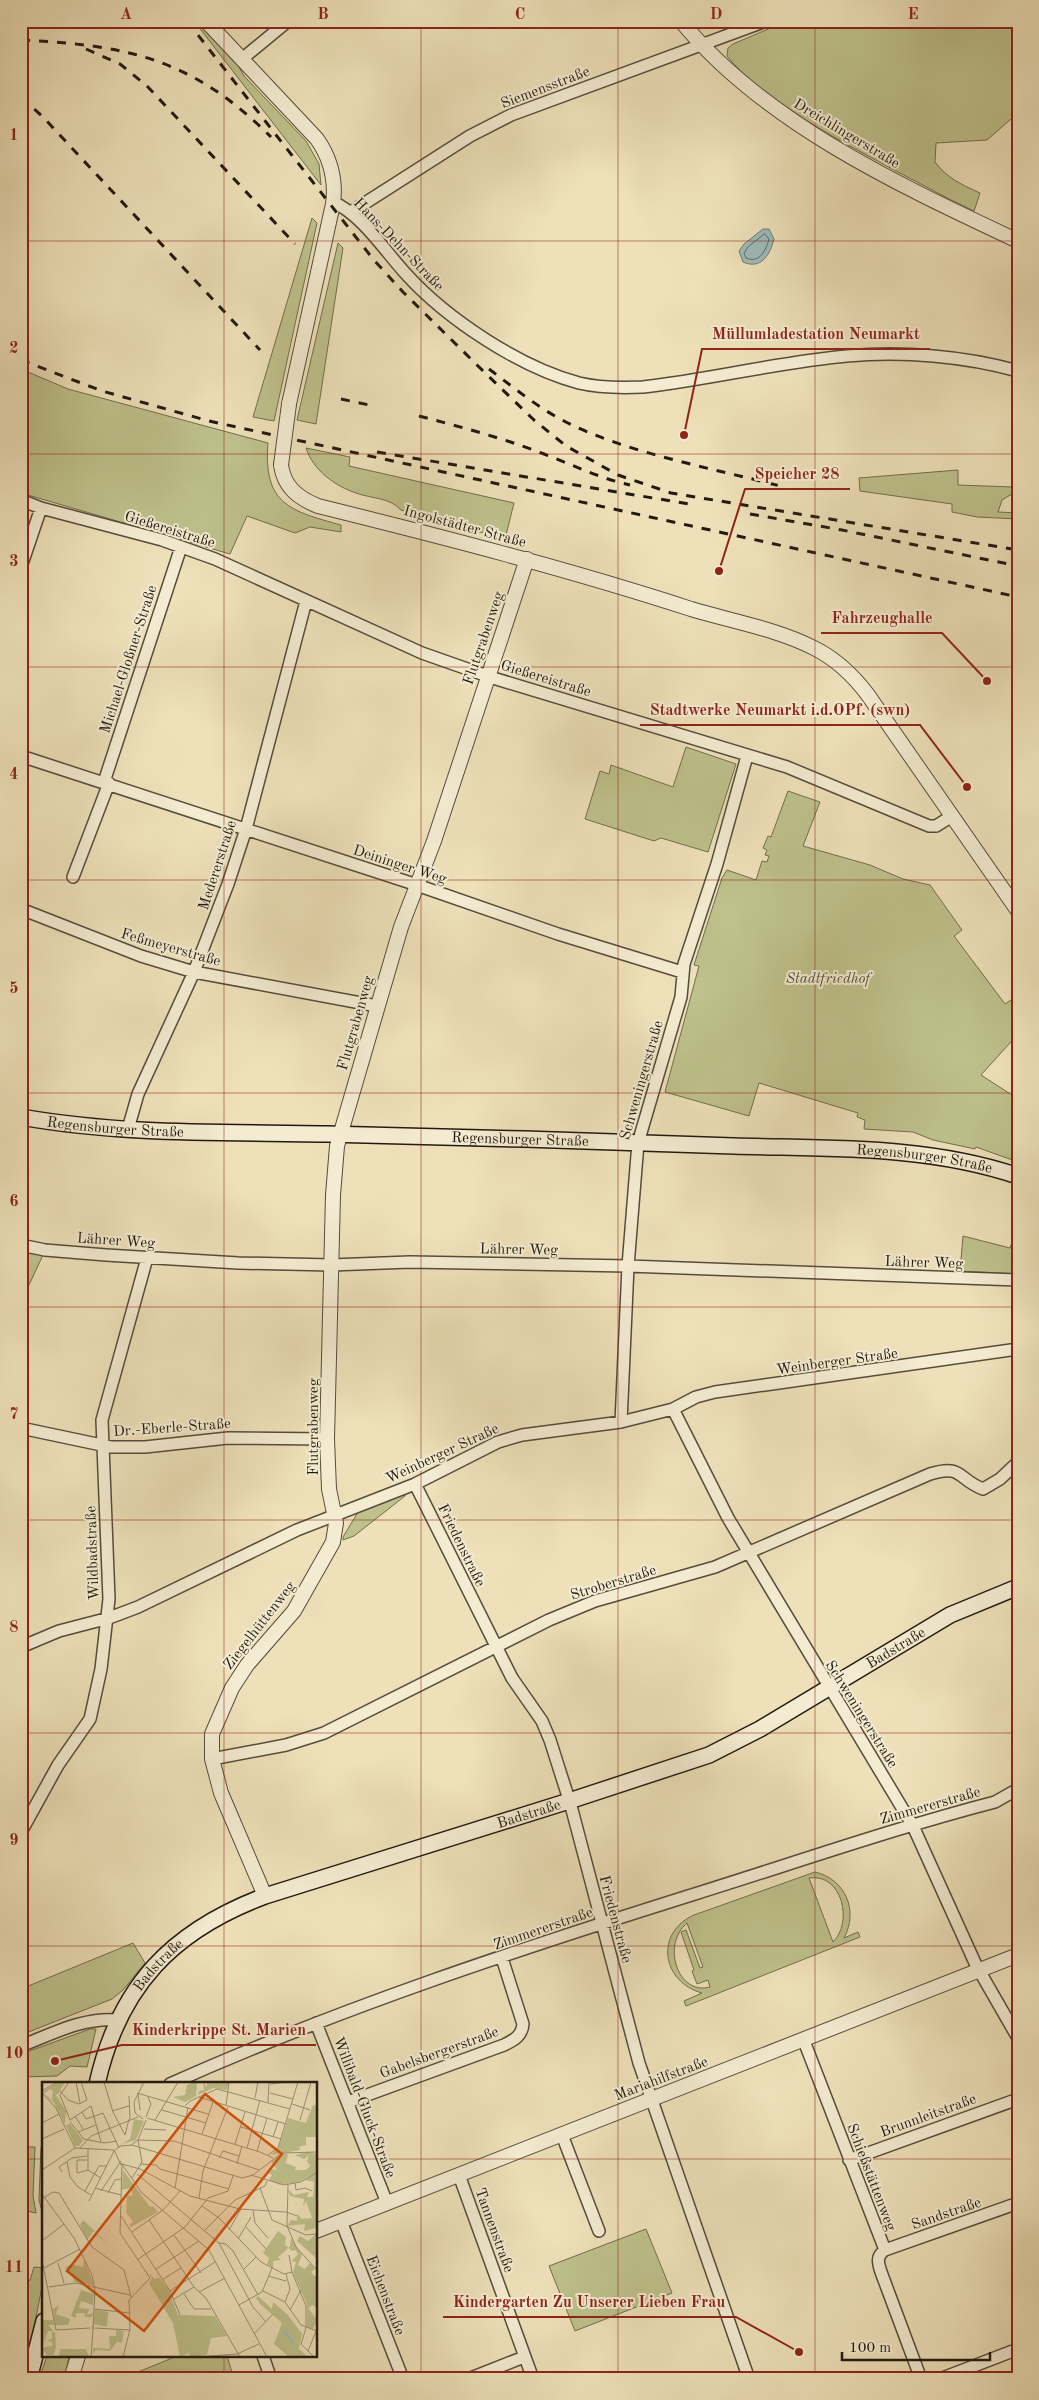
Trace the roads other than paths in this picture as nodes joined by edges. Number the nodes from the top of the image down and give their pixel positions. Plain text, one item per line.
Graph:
1 (206, 21) edge
2 (288, 21) edge
3 (681, 21) edge
4 (766, 21) edge
5 (703, 46) junction
6 (242, 58) junction
7 (333, 202) junction
8 (351, 212) junction
9 (1018, 241) edge
10 (1018, 371) edge
11 (21, 500) edge
12 (41, 508) junction
13 (180, 546) junction
14 (527, 559) junction
15 (21, 567) edge
16 (306, 601) junction
17 (487, 676) junction
18 (21, 756) edge
19 (748, 756) junction
20 (107, 782) junction
21 (952, 816) junction
22 (246, 829) junction
23 (73, 877) dead end
24 (418, 885) junction
25 (21, 909) edge
26 (1018, 911) edge
27 (194, 972) junction
28 (682, 972) junction
29 (377, 1006) junction
30 (21, 1117) edge
31 (128, 1129) junction
32 (340, 1135) junction
33 (638, 1143) junction
34 (1018, 1176) edge
35 (21, 1245) edge
36 (147, 1258) junction
37 (331, 1264) junction
38 (628, 1266) junction
39 (1018, 1280) edge
40 (1018, 1349) edge
41 (673, 1409) junction
42 (621, 1422) junction
43 (21, 1428) edge
44 (327, 1439) junction
45 (101, 1445) junction
46 (1018, 1462) edge
47 (415, 1484) junction
48 (335, 1516) junction
49 (750, 1552) junction
50 (1018, 1587) edge
51 (109, 1618) junction
52 (21, 1647) edge
53 (496, 1647) junction
54 (829, 1687) junction
55 (212, 1759) junction
56 (1018, 1789) edge
57 (570, 1801) junction
58 (912, 1826) junction
59 (21, 1832) edge
60 (265, 1896) junction
61 (602, 1923) junction
62 (1018, 1956) edge
63 (502, 1958) junction
64 (980, 1971) junction
65 (117, 2020) junction
66 (316, 2022) junction
67 (1018, 2038) edge
68 (804, 2041) junction
69 (21, 2046) edge
70 (98, 2082) edge
71 (174, 2082) edge
72 (650, 2099) junction
73 (1018, 2099) edge
74 (348, 2102) junction
75 (562, 2135) junction
76 (849, 2160) junction
77 (459, 2175) junction
78 (387, 2203) junction
79 (1018, 2203) edge
80 (341, 2221) junction
81 (318, 2230) edge
82 (599, 2231) dead end
83 (885, 2250) junction
84 (42, 2329) edge
85 (1018, 2349) edge
86 (524, 2357) junction
87 (77, 2358) edge
88 (263, 2358) edge
89 (29, 2379) edge
90 (71, 2379) edge
91 (271, 2379) edge
92 (403, 2379) edge
93 (468, 2379) edge
94 (533, 2379) edge
95 (749, 2379) edge
96 (921, 2379) edge
97 (940, 2379) edge

1 - 6 street, Ingolstädter Straße
2 - 6 street
3 - 5 street, Dreichlingerstraße
4 - 5 street, Siemensstraße
5 - 8 street, Siemensstraße
5 - 9 street, Dreichlingerstraße
6 - 7 street, Ingolstädter Straße
7 - 8 street, Hans-Dehn-Straße
7 - 14 street, Ingolstädter Straße, bridge
8 - 10 street, Hans-Dehn-Straße
11 - 12 street, Gießereistraße
12 - 13 street, Gießereistraße
12 - 15 street
13 - 16 street, Gießereistraße
13 - 20 street, Michael-Gloßner-Straße
14 - 17 street, Flutgrabenweg
14 - 21 street, Ingolstädter Straße
16 - 17 street, Gießereistraße
16 - 22 street, Medererstraße
17 - 19 street, Gießereistraße
17 - 24 street, Flutgrabenweg
18 - 20 street, Deininger Weg
19 - 21 street, Gießereistraße
19 - 28 street, Schweningerstraße
20 - 22 street, Deininger Weg
20 - 23 street
21 - 26 street, Ingolstädter Straße
22 - 24 street, Deininger Weg
22 - 27 street, Medererstraße
24 - 28 street, Deininger Weg
24 - 29 street, Flutgrabenweg
25 - 27 street, Feßmeyerstraße
27 - 29 street, Feßmeyerstraße
27 - 31 street, Medererstraße
28 - 33 street, Schweningerstraße
29 - 32 street, Flutgrabenweg
30 - 31 main road, Regensburger Straße
31 - 32 main road, Regensburger Straße
32 - 33 main road, Regensburger Straße
32 - 37 street, Flutgrabenweg
33 - 34 main road, Regensburger Straße
33 - 38 street, Schweningerstraße
35 - 36 street, Lährer Weg
36 - 37 street, Lährer Weg
36 - 45 street, Wildbadstraße
37 - 38 street, Lährer Weg
37 - 44 street, Flutgrabenweg
38 - 39 street, Lährer Weg
38 - 42 street, Schweningerstraße
40 - 41 street, Weinberger Straße
41 - 42 street, Weinberger Straße
41 - 49 street, Schweningerstraße
42 - 47 street, Weinberger Straße
43 - 45 street, Dr.-Eberle-Straße
44 - 45 street, Dr.-Eberle-Straße
44 - 48 street, Flutgrabenweg
45 - 51 street, Wildbadstraße
46 - 49 street, Stroberstraße
47 - 48 street, Weinberger Straße
47 - 53 street, Friedenstraße
48 - 51 street, Weinberger Straße
48 - 55 street, Ziegelhüttenweg
49 - 53 street, Stroberstraße
49 - 54 street, Schweningerstraße
50 - 54 main road, Badstraße
51 - 52 street, Weinberger Straße
51 - 59 street, Wildbadstraße
53 - 55 street, Stroberstraße
53 - 57 street, Friedenstraße
54 - 57 main road, Badstraße
54 - 58 street, Schweningerstraße
55 - 60 street, Ziegelhüttenweg
56 - 58 street, Zimmererstraße
57 - 60 main road, Badstraße
57 - 61 street, Friedenstraße
58 - 61 street, Zimmererstraße
58 - 64 street, Schweningerstraße
60 - 65 main road, Badstraße
61 - 63 street, Zimmererstraße
61 - 72 street, Friedenstraße
62 - 64 street, Mariahilfstraße
63 - 66 street, Zimmererstraße
63 - 74 street, Gabelsbergerstraße
64 - 67 street, Schweningerstraße
64 - 68 street, Mariahilfstraße
65 - 69 street
65 - 70 main road, Badstraße
66 - 71 street, Zimmererstraße
66 - 74 street, Willibald-Gluck-Straße
68 - 72 street, Mariahilfstraße
68 - 76 street, Schießstättenweg
72 - 75 street, Mariahilfstraße
72 - 95 street, Friedenstraße
73 - 76 street, Brunnleitstraße
74 - 78 street, Willibald-Gluck-Straße
75 - 77 street, Mariahilfstraße
75 - 82 street
76 - 83 street, Schießstättenweg
77 - 78 street, Mariahilfstraße
77 - 86 street, Tannenstraße
78 - 80 street, Mariahilfstraße
79 - 83 street, Sandstraße
80 - 81 street, Mariahilfstraße
80 - 92 street, Eichenstraße
83 - 96 street, Schießstättenweg
84 - 89 main road
85 - 97 street
86 - 93 street
86 - 94 street, Tannenstraße
87 - 90 street
88 - 91 street

